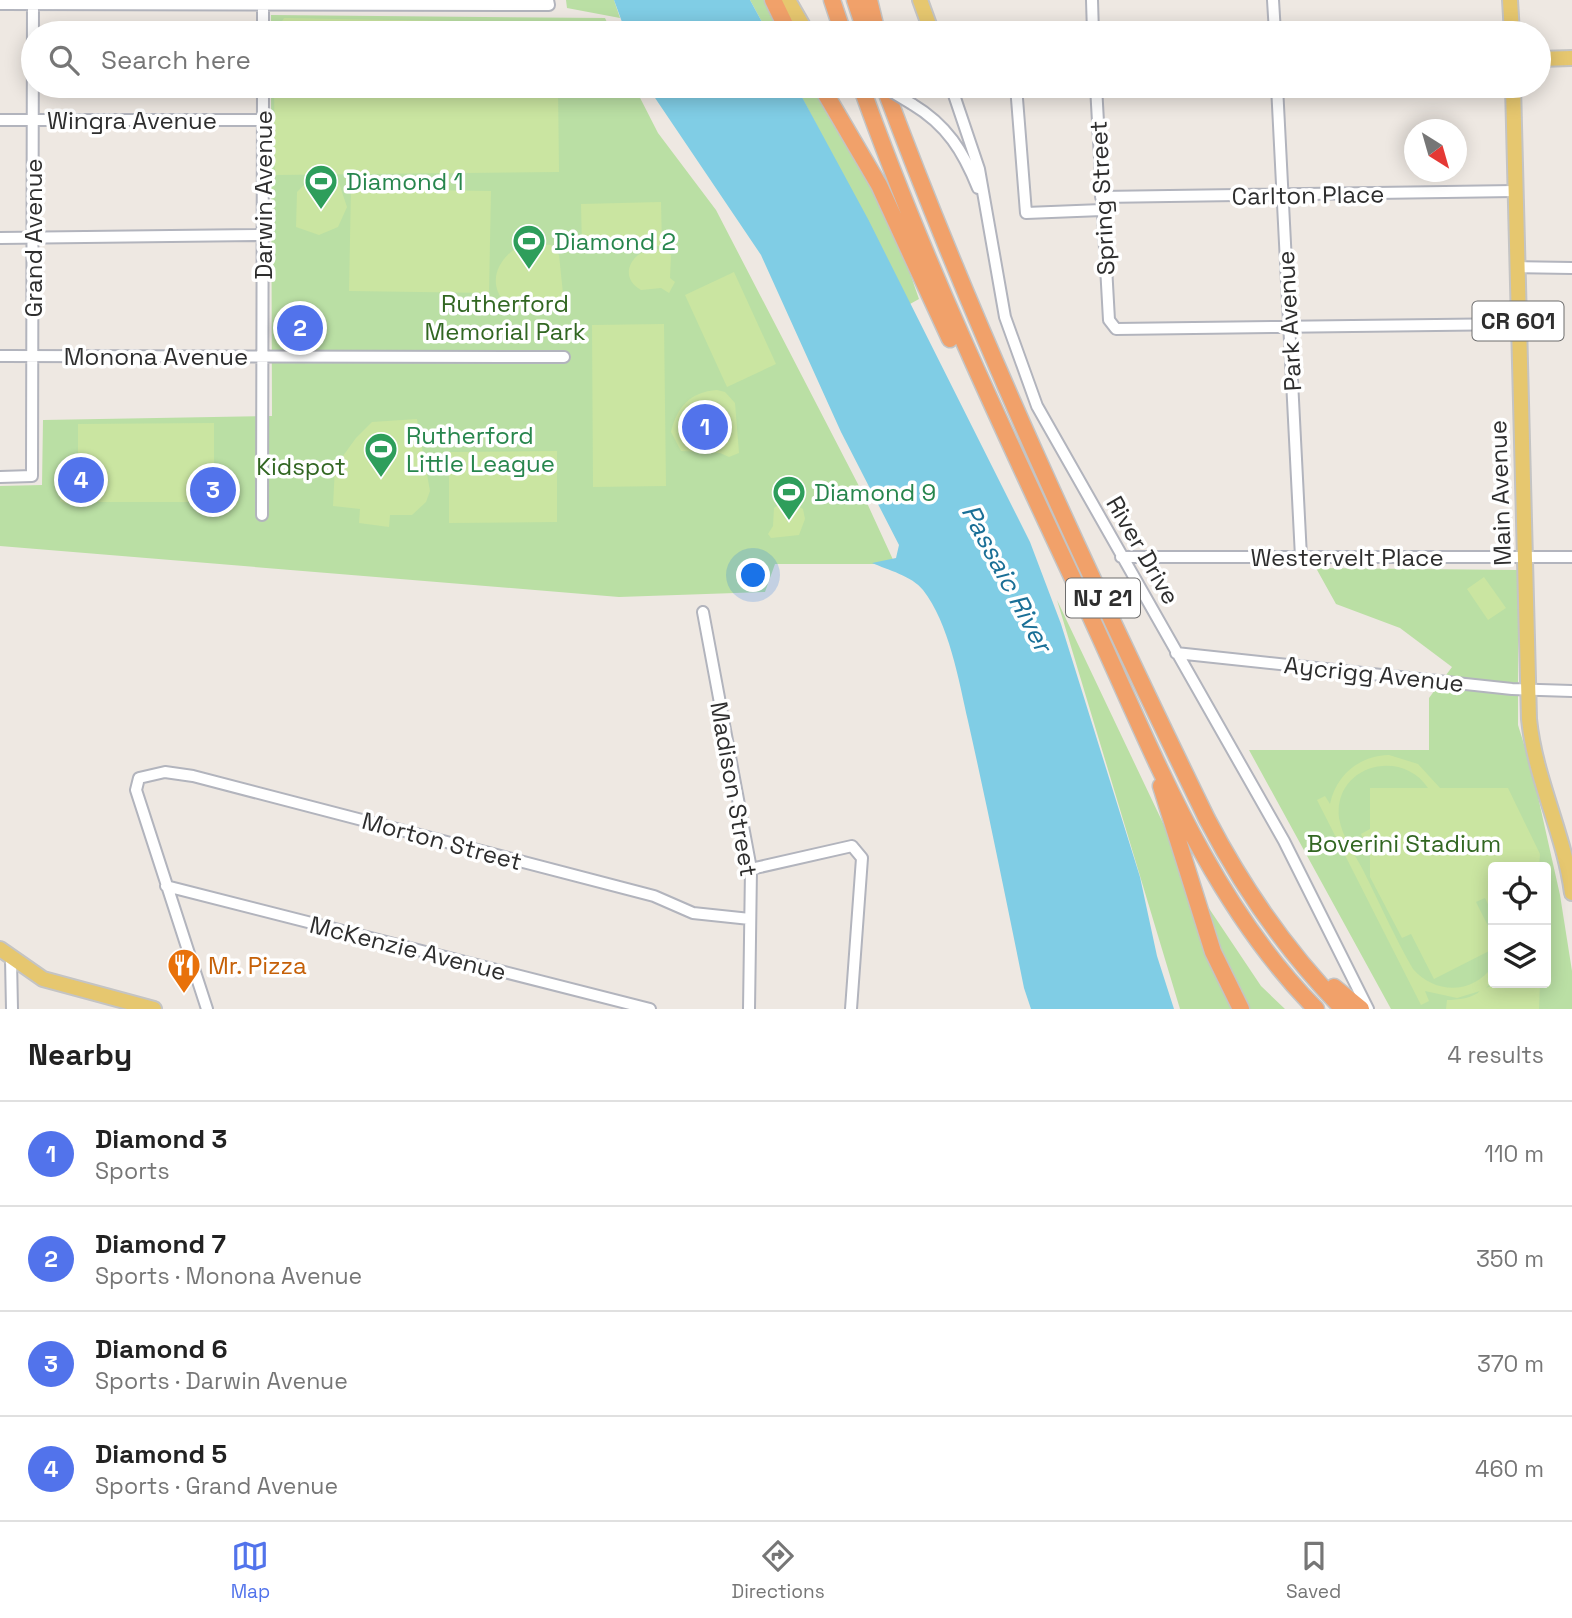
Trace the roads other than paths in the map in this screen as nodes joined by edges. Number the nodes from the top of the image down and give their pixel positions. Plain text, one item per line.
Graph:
1 (773, 0) edge
2 (788, 0) edge
3 (832, 0) edge
4 (855, 0) edge
5 (869, 0) edge
6 (1092, 0) edge
7 (1273, 0) edge
8 (1510, 0) edge
9 (33, 1) edge
10 (263, 1) edge
11 (548, 2) edge
12 (921, 2) edge
13 (0, 4) edge
14 (33, 21) edge
15 (263, 21) edge
16 (783, 21) edge
17 (800, 21) edge
18 (839, 21) edge
19 (862, 21) edge
20 (874, 21) edge
21 (922, 21) edge
22 (928, 21) edge
23 (1093, 21) edge
24 (1274, 21) edge
25 (1511, 21) edge
26 (1572, 58) edge
27 (1551, 59) edge
28 (33, 98) edge
29 (263, 98) edge
30 (828, 98) edge
31 (866, 98) edge
32 (889, 98) edge
33 (903, 98) edge
34 (955, 98) edge
35 (1017, 98) edge
36 (1097, 98) edge
37 (1278, 98) edge
38 (1513, 98) edge
39 (0, 120) edge
40 (33, 120) junction
41 (263, 120) junction
42 (1515, 191) junction
43 (1283, 195) junction
44 (1101, 197) junction
45 (983, 202) junction
46 (1102, 210) junction
47 (263, 236) junction
48 (0, 238) edge
49 (33, 238) junction
50 (1517, 267) junction
51 (1572, 268) edge
52 (1518, 324) junction
53 (1290, 328) junction
54 (34, 355) junction
55 (0, 356) edge
56 (261, 357) junction
57 (564, 357) dead end
58 (1023, 472) junction
59 (0, 477) edge
60 (262, 515) dead end
61 (1525, 556) junction
62 (1121, 557) junction
63 (1301, 557) junction
64 (1572, 557) edge
65 (702, 612) dead end
66 (1176, 653) junction
67 (1529, 690) junction
68 (1572, 691) edge
69 (1143, 730) junction
70 (751, 869) junction
71 (166, 886) junction
72 (1572, 892) edge
73 (750, 919) junction
74 (3, 953) edge
75 (118, 1004) edge
76 (1356, 1007) edge
77 (12, 1009) edge
78 (154, 1009) edge
79 (207, 1009) edge
80 (650, 1009) edge
81 (749, 1009) edge
82 (851, 1009) edge
83 (1241, 1009) edge
84 (1316, 1009) edge

1 - 16 highway
2 - 17 main road
3 - 18 highway
4 - 19 highway
5 - 20 highway
6 - 23 street
7 - 24 street
8 - 25 main road
9 - 10 street
9 - 13 street
9 - 14 street, Grand Avenue
10 - 11 street
10 - 15 street
12 - 21 main road
12 - 22 main road
26 - 27 main road
28 - 40 street, Grand Avenue
29 - 41 street, Darwin Avenue
30 - 58 highway
31 - 58 highway, NJ 21
32 - 76 highway, NJ 21
33 - 45 street, bridge
34 - 45 street, River Drive
35 - 46 street
36 - 44 street, Spring Street
37 - 43 street, Park Avenue
38 - 42 main road, Main Avenue / CR 601
39 - 40 street, Wingra Avenue
40 - 41 street, Wingra Avenue
40 - 49 street, Grand Avenue
41 - 47 street, Darwin Avenue
42 - 43 street, Carlton Place
42 - 50 main road, Main Avenue / CR 601
43 - 44 street, Carlton Place
43 - 53 street, Park Avenue
44 - 46 street, Spring Street
45 - 62 street, River Drive
46 - 53 street, Spring Street
47 - 49 street
47 - 56 street, Darwin Avenue
48 - 49 street
49 - 54 street, Grand Avenue
50 - 51 street
50 - 52 main road, Main Avenue / CR 601
52 - 53 street
52 - 61 main road, Main Avenue / CR 601
53 - 63 street, Park Avenue
54 - 55 street, Monona Avenue
54 - 56 street, Monona Avenue
54 - 59 street, Grand Avenue
56 - 57 street, Monona Avenue
56 - 60 street, Darwin Avenue
58 - 69 highway, NJ 21
61 - 63 street, Westervelt Place
61 - 64 street, Westervelt Place
61 - 67 main road, Main Avenue / CR 601
62 - 63 street, Westervelt Place
62 - 66 street, River Drive
65 - 70 street, Madison Street
66 - 67 street, Aycrigg Avenue
66 - 76 street, River Drive
67 - 68 street, Aycrigg Avenue
67 - 72 main road, Main Avenue / CR 601
69 - 83 highway
69 - 84 highway, NJ 21
70 - 73 street, Madison Street
70 - 82 street
71 - 73 street, Morton Street
71 - 79 street
71 - 80 street, McKenzie Avenue
73 - 81 street, Madison Street
74 - 75 main road
74 - 77 street
75 - 78 main road

